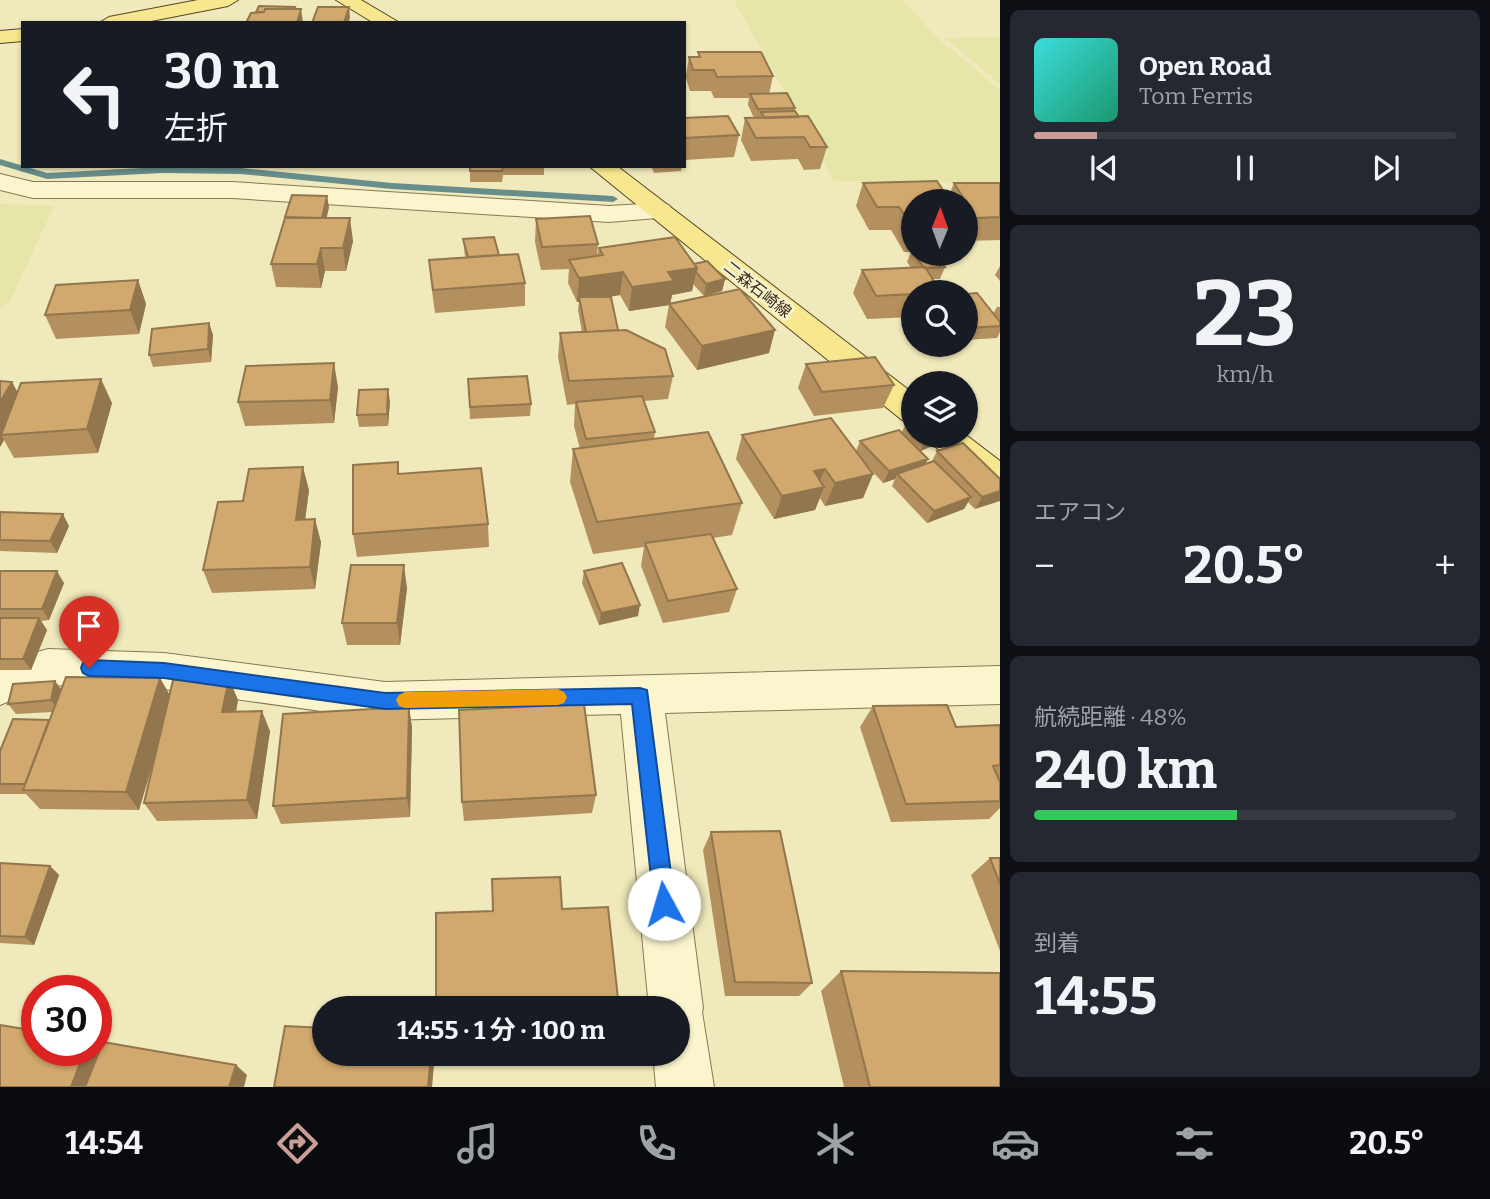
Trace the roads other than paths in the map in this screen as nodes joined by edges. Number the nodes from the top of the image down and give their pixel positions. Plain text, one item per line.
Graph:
1 (228, 0) edge
2 (346, 0) edge
3 (119, 21) edge
4 (386, 21) edge
5 (21, 35) edge
6 (0, 37) edge
7 (604, 168) edge
8 (0, 182) edge
9 (660, 211) junction
10 (901, 402) edge
11 (959, 448) edge
12 (1000, 480) edge
13 (1000, 685) edge
14 (0, 686) edge
15 (640, 695) junction
16 (675, 996) edge
17 (683, 1066) edge
18 (685, 1087) edge

1 - 3 main road
2 - 4 main road
5 - 6 main road
7 - 9 main road, 二森石崎線
8 - 9 street
9 - 10 main road, 二森石崎線
11 - 12 main road
13 - 15 street
14 - 15 street
15 - 16 street
17 - 18 street

